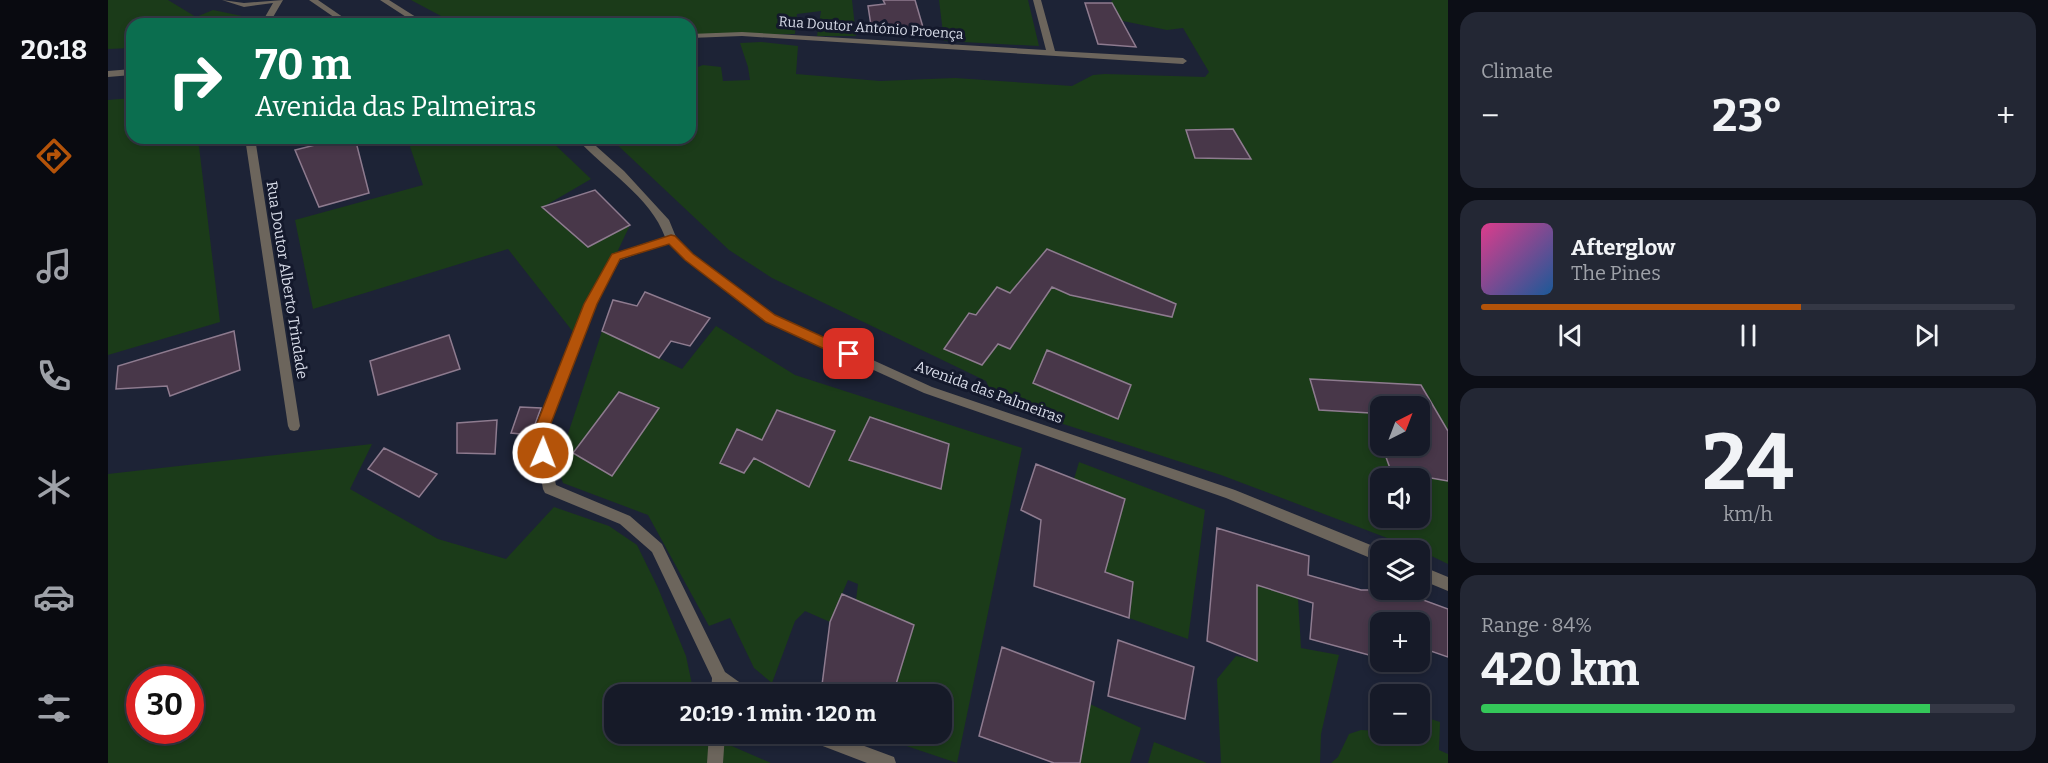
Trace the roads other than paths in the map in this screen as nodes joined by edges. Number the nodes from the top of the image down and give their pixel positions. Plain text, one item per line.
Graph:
1 (226, 0) edge
2 (279, 0) edge
3 (313, 0) edge
4 (384, 0) edge
5 (1037, 0) edge
6 (268, 18) edge
7 (340, 18) edge
8 (413, 18) edge
9 (696, 36) edge
10 (1051, 53) junction
11 (1183, 61) dead end
12 (126, 72) edge
13 (108, 74) edge
14 (251, 144) edge
15 (588, 144) edge
16 (671, 239) junction
17 (294, 426) dead end
18 (1370, 552) edge
19 (1430, 577) edge
20 (1448, 584) edge
21 (720, 677) junction
22 (720, 684) edge
23 (730, 684) edge
24 (717, 744) edge
25 (839, 744) edge
26 (716, 763) edge
27 (888, 763) edge

1 - 2 street
2 - 6 street
3 - 7 street
4 - 8 street
5 - 10 street
9 - 10 street, Rua Doutor António Proença
10 - 11 street, Rua Doutor António Proença
12 - 13 street
14 - 17 street, Rua Doutor Alberto Trindade
15 - 16 street, Avenida das Palmeiras
16 - 18 street, Avenida das Palmeiras
16 - 21 street
19 - 20 street
21 - 22 street
21 - 23 street
24 - 26 street
25 - 27 street

